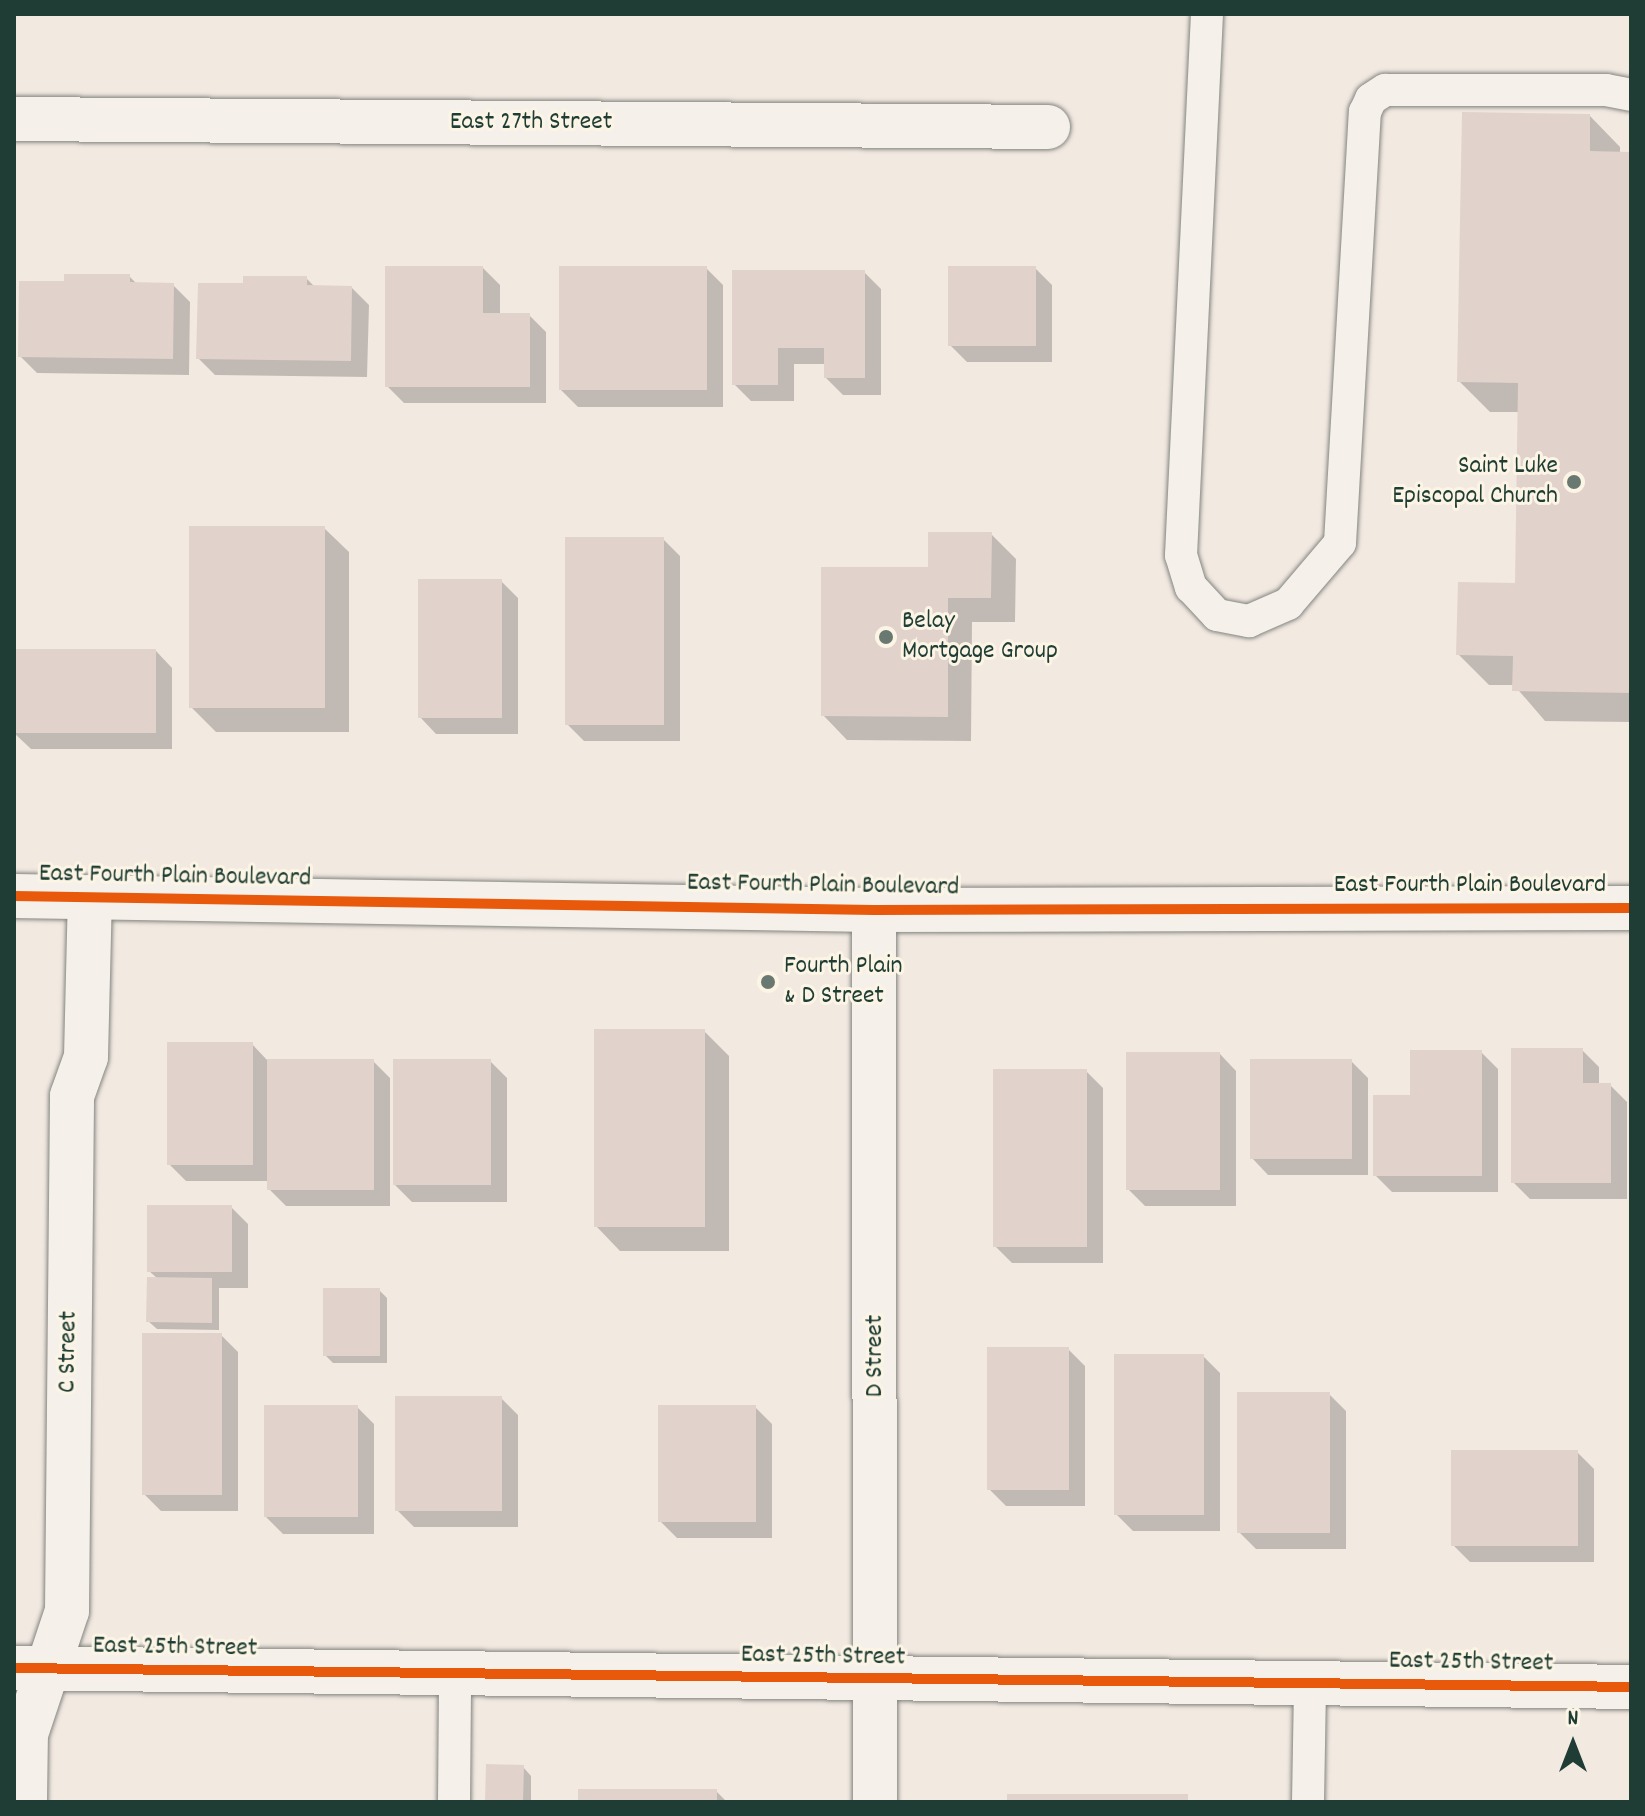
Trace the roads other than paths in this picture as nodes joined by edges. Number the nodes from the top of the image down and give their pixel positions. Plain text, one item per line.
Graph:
1 (1207, 14) edge
2 (1631, 95) edge
3 (14, 119) edge
4 (1048, 127) dead end
5 (14, 896) edge
6 (90, 897) junction
7 (1631, 908) edge
8 (874, 910) junction
9 (31, 1668) edge
10 (455, 1675) junction
11 (877, 1679) junction
12 (1310, 1683) junction
13 (1631, 1687) edge
14 (25, 1802) edge
15 (454, 1802) edge
16 (875, 1802) edge
17 (1308, 1802) edge

1 - 2 lane
3 - 4 street, East 27th Street
5 - 6 street, East Fourth Plain Boulevard
6 - 8 street, East Fourth Plain Boulevard
6 - 9 street, C Street
7 - 8 street, East Fourth Plain Boulevard
8 - 11 street, D Street
9 - 10 street, East 25th Street
9 - 14 street, C Street
10 - 11 street, East 25th Street
10 - 15 lane
11 - 12 street, East 25th Street
11 - 16 street, D Street
12 - 13 street, East 25th Street
12 - 17 lane

